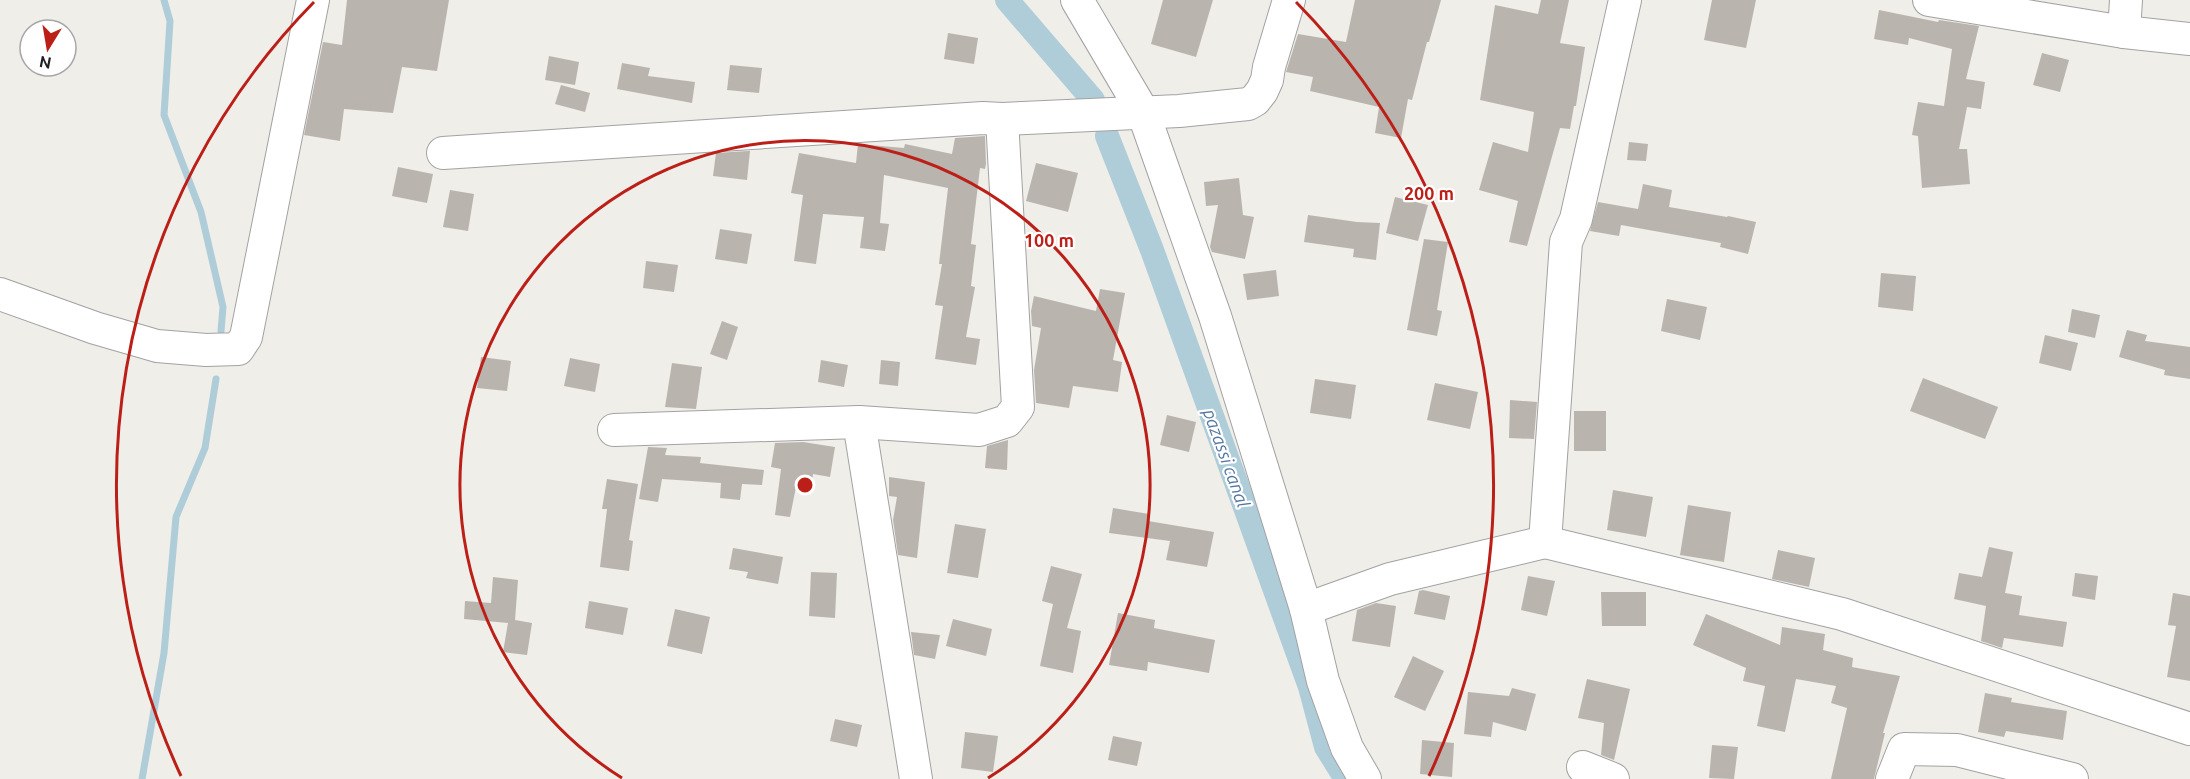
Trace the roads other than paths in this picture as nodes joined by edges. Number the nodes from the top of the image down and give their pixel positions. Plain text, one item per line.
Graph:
1 (313, 0) edge
2 (1077, 0) edge
3 (1289, 0) edge
4 (1625, 0) edge
5 (1929, 0) edge
6 (2127, 0) edge
7 (2124, 32) junction
8 (2190, 39) edge
9 (1143, 112) junction
10 (1002, 119) junction
11 (443, 153) dead end
12 (0, 294) edge
13 (859, 422) junction
14 (614, 430) dead end
15 (1545, 542) junction
16 (1306, 609) junction
17 (2190, 729) edge
18 (1347, 748) junction
19 (1583, 767) dead end
20 (916, 779) edge
21 (1339, 779) edge
22 (1365, 779) edge
23 (1613, 779) edge
24 (1892, 779) edge
25 (2072, 779) edge

1 - 12 street
2 - 9 street
3 - 9 street
4 - 15 street
5 - 7 street
6 - 7 street
7 - 8 street
9 - 10 street
9 - 16 street
10 - 11 street
10 - 13 street
13 - 14 street
13 - 20 street
15 - 16 street
15 - 17 street
16 - 18 street
18 - 21 street
18 - 22 street
19 - 23 street
24 - 25 street

